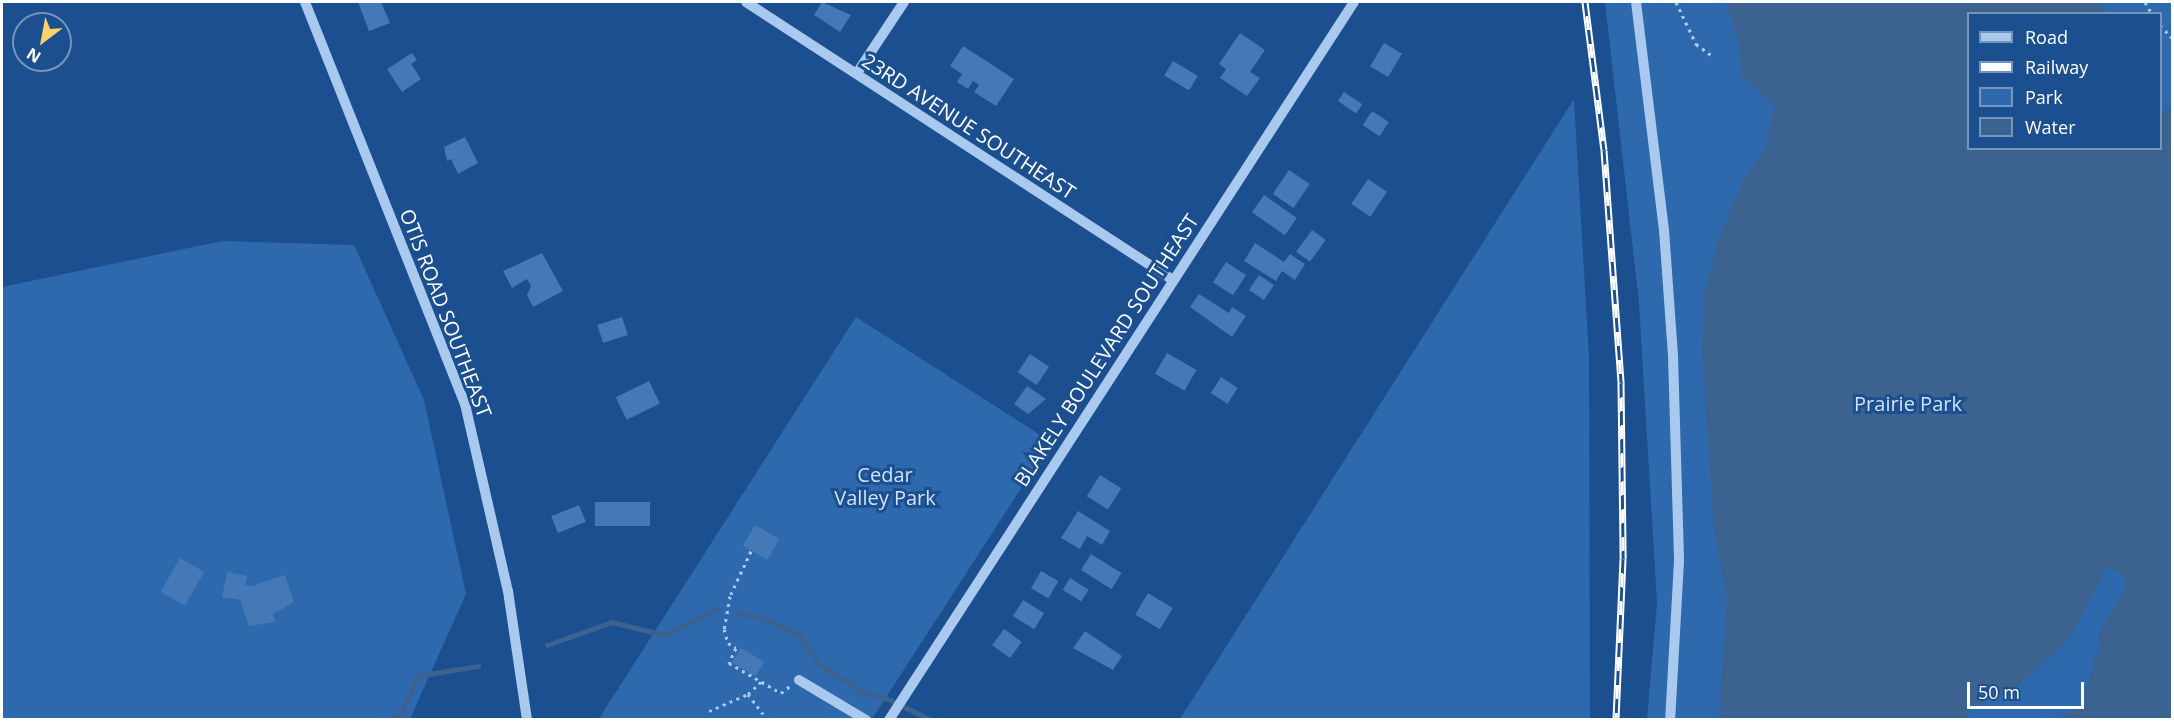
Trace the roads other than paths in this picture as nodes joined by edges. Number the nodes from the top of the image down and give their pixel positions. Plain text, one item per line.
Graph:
1 (305, 2) edge
2 (746, 2) edge
3 (904, 2) edge
4 (1354, 2) edge
5 (1635, 2) edge
6 (857, 74) junction
7 (1173, 280) junction
8 (799, 680) road end
9 (527, 720) edge
10 (866, 720) edge
11 (889, 720) edge
12 (1671, 720) edge

1 - 9 street, OTIS ROAD SOUTHEAST
2 - 6 street, 23RD AVENUE SOUTHEAST
3 - 6 street
4 - 7 street, BLAKELY BOULEVARD SOUTHEAST
5 - 12 street
6 - 7 street, 23RD AVENUE SOUTHEAST
7 - 11 street, BLAKELY BOULEVARD SOUTHEAST
8 - 10 street

